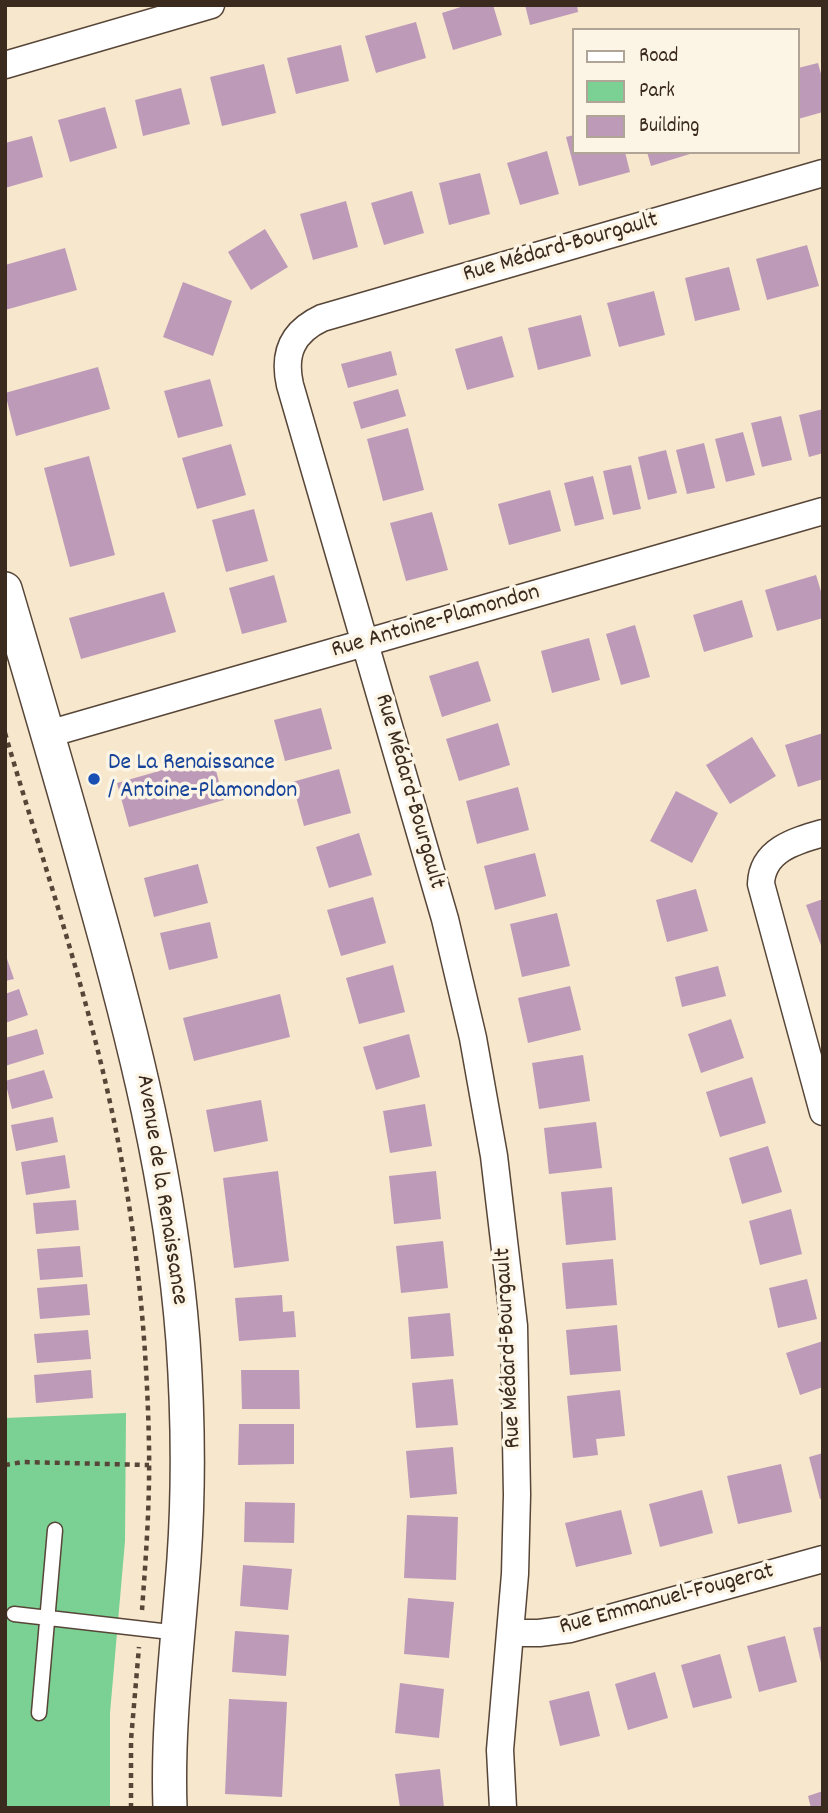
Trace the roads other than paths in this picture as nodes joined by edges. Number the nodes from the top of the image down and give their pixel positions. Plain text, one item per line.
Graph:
1 (211, 5) edge
2 (5, 65) edge
3 (823, 173) edge
4 (823, 511) edge
5 (5, 589) edge
6 (364, 643) junction
7 (48, 734) junction
8 (823, 833) edge
9 (823, 1112) edge
10 (55, 1530) dead end
11 (823, 1559) edge
12 (14, 1614) dead end
13 (48, 1618) junction
14 (179, 1633) junction
15 (510, 1633) junction
16 (40, 1713) dead end
17 (170, 1808) edge
18 (503, 1808) edge

1 - 2 street
3 - 6 street, Rue Médard-Bourgault
4 - 6 street, Rue Antoine-Plamondon
5 - 7 street, Avenue de la Renaissance
6 - 7 street, Rue Antoine-Plamondon
6 - 15 street, Rue Médard-Bourgault
7 - 14 street, Avenue de la Renaissance
8 - 9 street
10 - 13 lane
11 - 15 street, Rue Emmanuel-Fougerat
12 - 13 lane
13 - 14 lane
13 - 16 lane
14 - 17 street, Avenue de la Renaissance
15 - 18 street, Rue Médard-Bourgault

